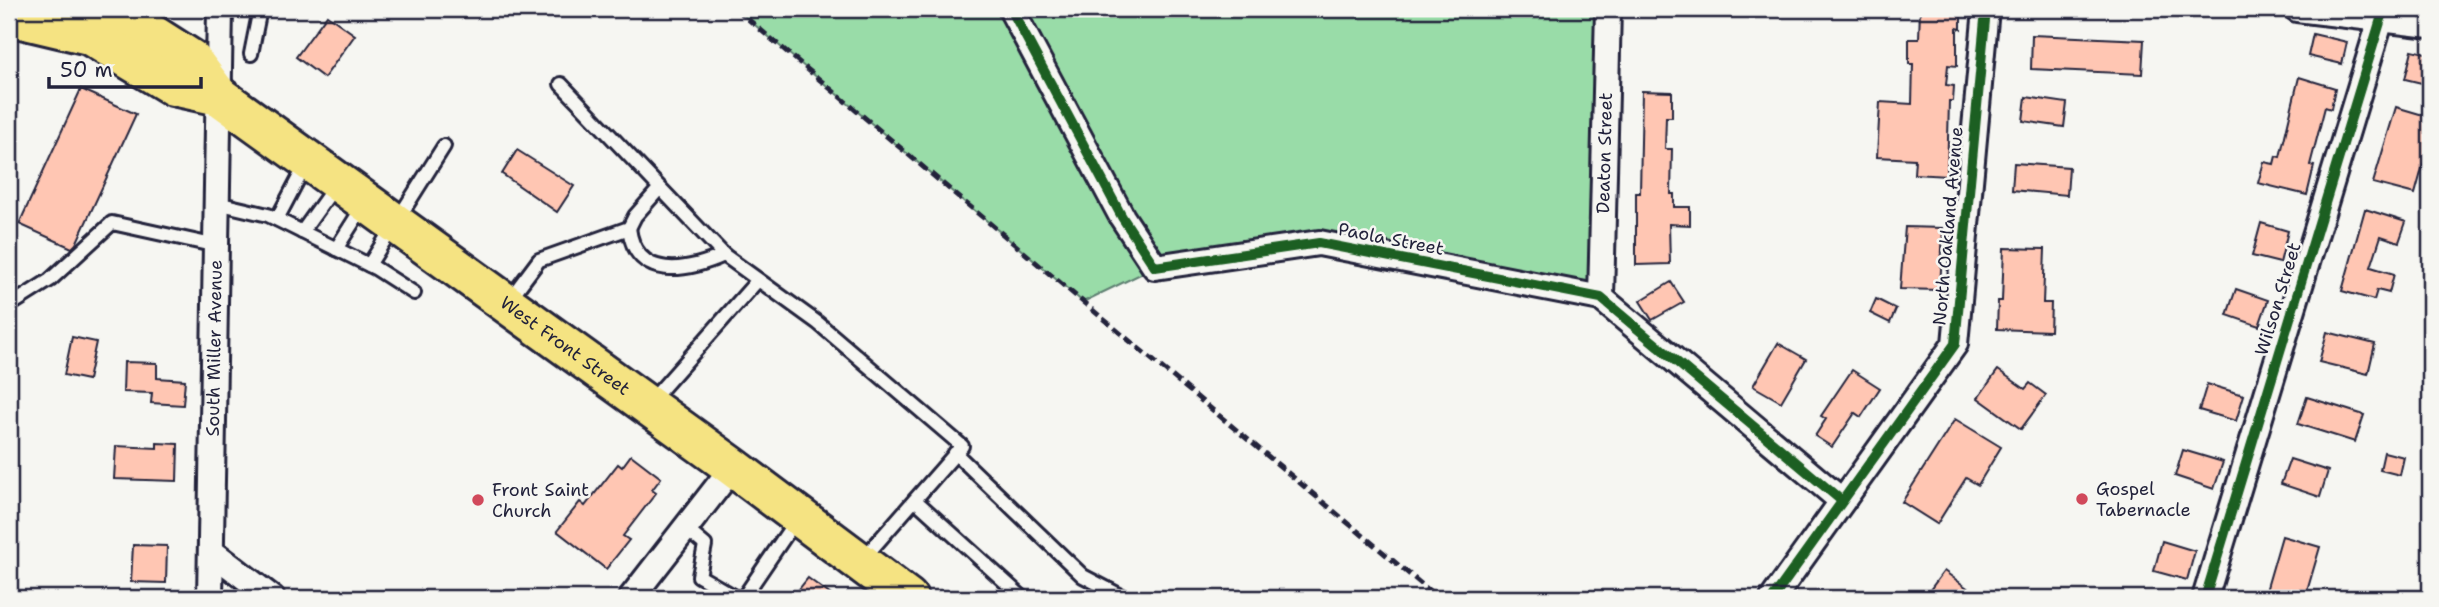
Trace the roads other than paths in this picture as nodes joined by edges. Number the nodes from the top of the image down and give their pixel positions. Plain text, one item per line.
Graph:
1 (220, 9) edge
2 (260, 9) edge
3 (1011, 9) edge
4 (1608, 9) edge
5 (1986, 9) edge
6 (2297, 9) edge
7 (2382, 14) edge
8 (9, 16) edge
9 (107, 20) edge
10 (2430, 25) edge
11 (251, 54) dead end
12 (561, 84) dead end
13 (219, 96) junction
14 (444, 146) dead end
15 (308, 160) junction
16 (659, 189) junction
17 (352, 192) junction
18 (217, 203) junction
19 (277, 219) junction
20 (396, 224) junction
21 (629, 228) junction
22 (303, 232) junction
23 (217, 246) junction
24 (336, 249) junction
25 (724, 255) junction
26 (369, 265) junction
27 (758, 280) junction
28 (414, 293) dead end
29 (1601, 298) junction
30 (506, 304) junction
31 (9, 306) edge
32 (647, 405) junction
33 (955, 453) junction
34 (733, 467) junction
35 (915, 500) junction
36 (1842, 501) junction
37 (799, 516) junction
38 (685, 528) junction
39 (212, 552) junction
40 (860, 563) junction
41 (899, 596) edge
42 (211, 598) edge
43 (272, 598) edge
44 (631, 598) edge
45 (737, 598) edge
46 (743, 598) edge
47 (1023, 598) edge
48 (1125, 598) edge
49 (1773, 598) edge
50 (2205, 598) edge

1 - 13 street, South Miller Avenue
2 - 11 lane
3 - 29 street, Paola Street
4 - 29 street, Deaton Street
5 - 36 street, North Oakland Avenue
6 - 7 street
7 - 10 street
7 - 50 street, Wilson Street
8 - 9 main road, West Front Street
9 - 13 main road, West Front Street
12 - 16 lane
13 - 15 main road, West Front Street
13 - 18 street, South Miller Avenue
14 - 20 lane
15 - 17 main road, West Front Street
15 - 19 lane
16 - 21 lane
16 - 25 lane
17 - 20 main road, West Front Street
17 - 22 lane
17 - 24 lane
18 - 19 lane
18 - 23 street, South Miller Avenue
19 - 22 lane
20 - 26 lane
20 - 30 main road, West Front Street
21 - 25 lane
21 - 30 lane
22 - 24 lane
23 - 31 lane
23 - 39 street, South Miller Avenue
24 - 26 lane
25 - 27 lane
26 - 28 lane
27 - 32 lane
27 - 33 lane
29 - 36 street, Paola Street
30 - 32 main road, West Front Street
32 - 34 main road, West Front Street
33 - 35 lane
33 - 48 lane
34 - 37 main road, West Front Street
34 - 38 street
35 - 40 lane
35 - 47 lane
36 - 49 street, North Oakland Avenue
37 - 40 main road, West Front Street
37 - 46 lane
38 - 44 street
38 - 45 lane
39 - 42 street, South Miller Avenue
39 - 43 street
40 - 41 main road, West Front Street

